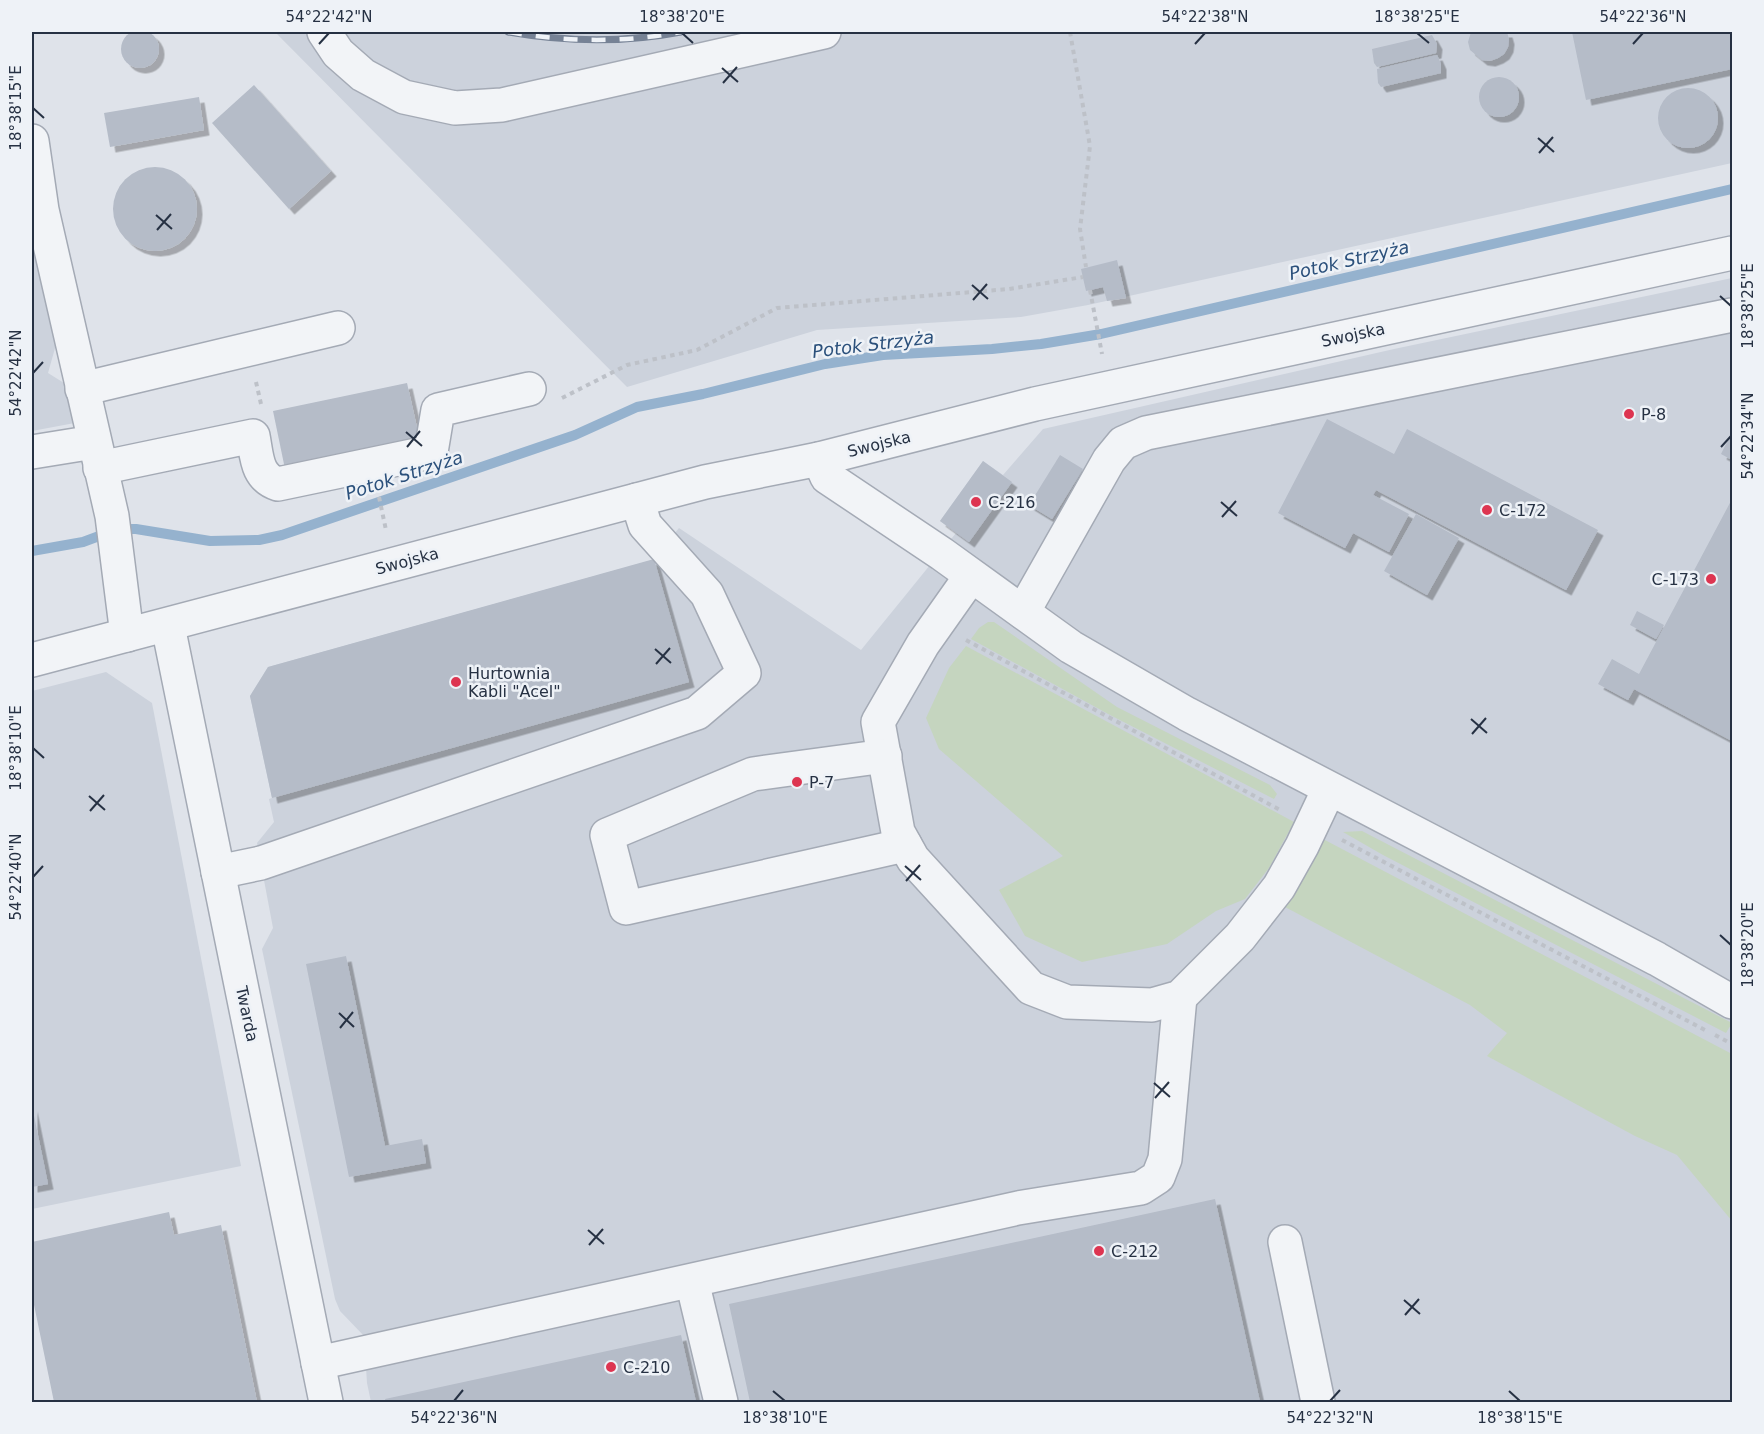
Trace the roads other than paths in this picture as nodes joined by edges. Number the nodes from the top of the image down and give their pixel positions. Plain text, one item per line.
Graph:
1 (324, 32) edge
2 (824, 32) edge
3 (32, 141) edge
4 (1732, 253) edge
5 (1732, 315) edge
6 (338, 328) dead end
7 (82, 389) junction
8 (529, 389) road end
9 (32, 452) edge
10 (97, 455) junction
11 (819, 459) junction
12 (637, 500) junction
13 (971, 576) junction
14 (1023, 612) junction
15 (168, 626) junction
16 (127, 635) junction
17 (32, 660) edge
18 (885, 756) junction
19 (1329, 789) junction
20 (905, 845) junction
21 (218, 872) junction
22 (1180, 997) junction
23 (1732, 1002) edge
24 (1285, 1242) dead end
25 (692, 1281) junction
26 (318, 1363) junction
27 (326, 1402) edge
28 (721, 1402) edge
29 (1318, 1402) edge

1 - 2 street
3 - 7 street
4 - 11 street, Swojska
5 - 14 street
6 - 7 street
7 - 10 street
8 - 10 street
9 - 10 street
10 - 16 street
11 - 12 street, Swojska
11 - 13 street
12 - 15 street, Swojska
12 - 21 street
13 - 14 street
13 - 18 street
14 - 19 street
15 - 16 street, Swojska
15 - 21 street, Twarda
16 - 17 street, Swojska
18 - 20 street
18 - 20 street
19 - 22 street
19 - 23 street
20 - 22 street
21 - 26 street, Twarda
22 - 25 street
24 - 29 street
25 - 26 street
25 - 28 street
26 - 27 street, Twarda

